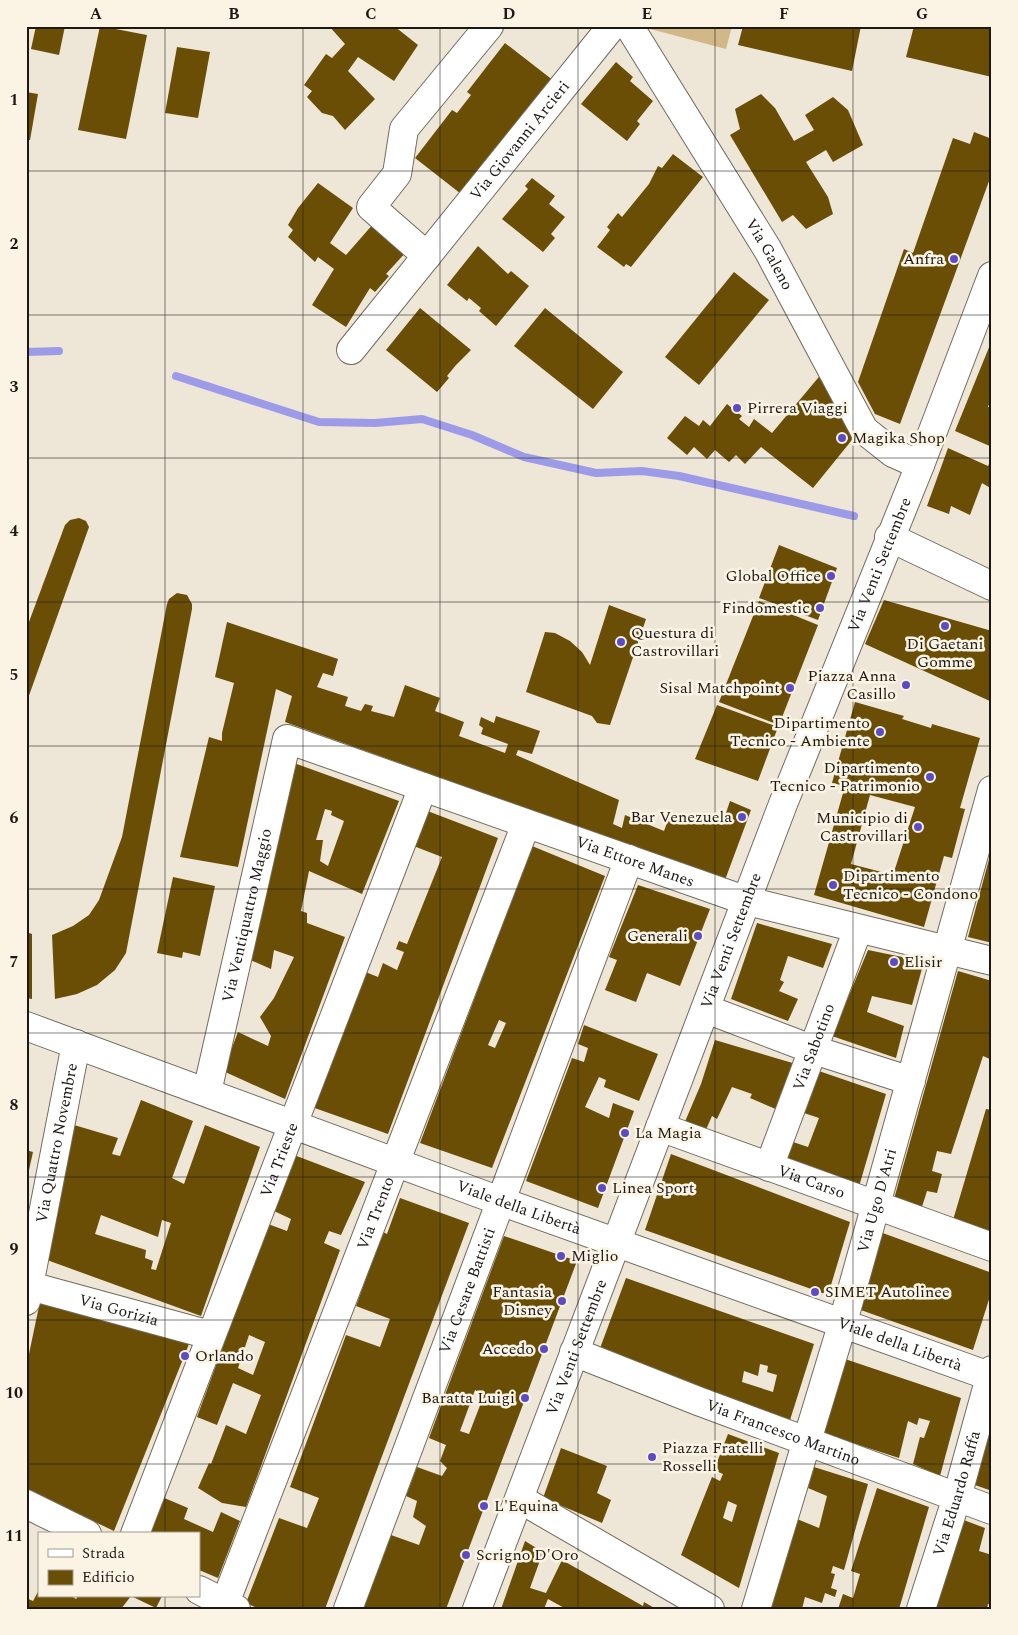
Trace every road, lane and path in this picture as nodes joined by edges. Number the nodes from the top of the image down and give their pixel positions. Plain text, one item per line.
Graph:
1 (489, 26) edge
2 (612, 26) edge
3 (629, 26) edge
4 (427, 256) junction
5 (992, 276) edge
6 (984, 320) edge
7 (351, 350) dead end
8 (920, 465) junction
9 (889, 536) junction
10 (992, 586) edge
11 (287, 739) joint
12 (424, 786) junction
13 (992, 790) edge
14 (526, 824) junction
15 (629, 859) junction
16 (747, 901) junction
17 (858, 929) junction
18 (947, 948) junction
19 (992, 961) edge
20 (706, 1009) junction
21 (26, 1026) edge
22 (76, 1044) junction
23 (814, 1050) junction
24 (912, 1081) junction
25 (207, 1092) junction
26 (292, 1123) junction
27 (660, 1127) junction
28 (396, 1162) junction
29 (769, 1167) junction
30 (500, 1201) junction
31 (876, 1206) junction
32 (616, 1242) junction
33 (992, 1247) edge
34 (28, 1294) edge
35 (842, 1322) junction
36 (210, 1335) junction
37 (574, 1352) junction
38 (991, 1374) edge
39 (806, 1440) junction
40 (957, 1497) junction
41 (520, 1499) junction
42 (26, 1504) edge
43 (992, 1510) edge
44 (83, 1532) edge
45 (136, 1532) edge
46 (200, 1590) edge
47 (231, 1606) edge
48 (348, 1609) edge
49 (477, 1609) edge
50 (710, 1609) edge
51 (756, 1609) edge
52 (921, 1609) edge

1 - 4 street
2 - 4 street, Via Giovanni Arcieri
3 - 8 street, Via Galeno
4 - 7 street, Via Giovanni Arcieri
5 - 6 street, Via Venti Settembre
6 - 8 street, Via Venti Settembre
8 - 9 street, Via Venti Settembre
9 - 10 street
9 - 16 street, Via Venti Settembre
11 - 12 street, Via Ettore Manes
11 - 25 street, Via Ventiquattro Maggio
12 - 14 street, Via Ettore Manes
12 - 26 street, Via Trieste
13 - 18 street, Via Ugo D'Atri
14 - 15 street, Via Ettore Manes
14 - 28 street, Via Trento
15 - 16 street, Via Ettore Manes
15 - 30 street, Via Cesare Battisti
16 - 17 street, Via Ettore Manes
16 - 20 street, Via Venti Settembre
17 - 18 street, Via Ettore Manes
17 - 23 street, Via Sabotino
18 - 19 street, Via Ettore Manes
18 - 24 street, Via Ugo D'Atri
20 - 23 street
20 - 27 street, Via Venti Settembre
21 - 22 street, Viale della Libertà
22 - 25 street, Viale della Libertà
22 - 34 street, Via Quattro Novembre
23 - 24 street
23 - 29 street, Via Sabotino
24 - 31 street, Via Ugo D'Atri
25 - 26 street, Viale della Libertà
26 - 28 street, Viale della Libertà
26 - 36 street, Via Trieste
27 - 29 street, Via Carso
27 - 32 street, Via Venti Settembre
28 - 30 street, Viale della Libertà
28 - 47 street, Via Trento
29 - 31 street, Via Carso
30 - 32 street, Viale della Libertà
30 - 48 street, Via Cesare Battisti
31 - 33 street, Via Carso
31 - 35 street, Via Ugo D'Atri
32 - 35 street, Viale della Libertà
32 - 37 street, Via Venti Settembre
34 - 36 street, Via Gorizia
35 - 38 street, Viale della Libertà
35 - 39 street, Via Ugo D'Atri
36 - 45 street, Via Trieste
37 - 39 street, Via Francesco Martino
37 - 41 street, Via Venti Settembre
38 - 40 street, Via Eduardo Raffa
39 - 40 street, Via Francesco Martino
39 - 51 street, Via Ugo D'Atri
40 - 43 street, Via Francesco Martino
40 - 52 street, Via Eduardo Raffa
41 - 49 street, Via Venti Settembre
41 - 50 street
42 - 44 street
46 - 47 street

